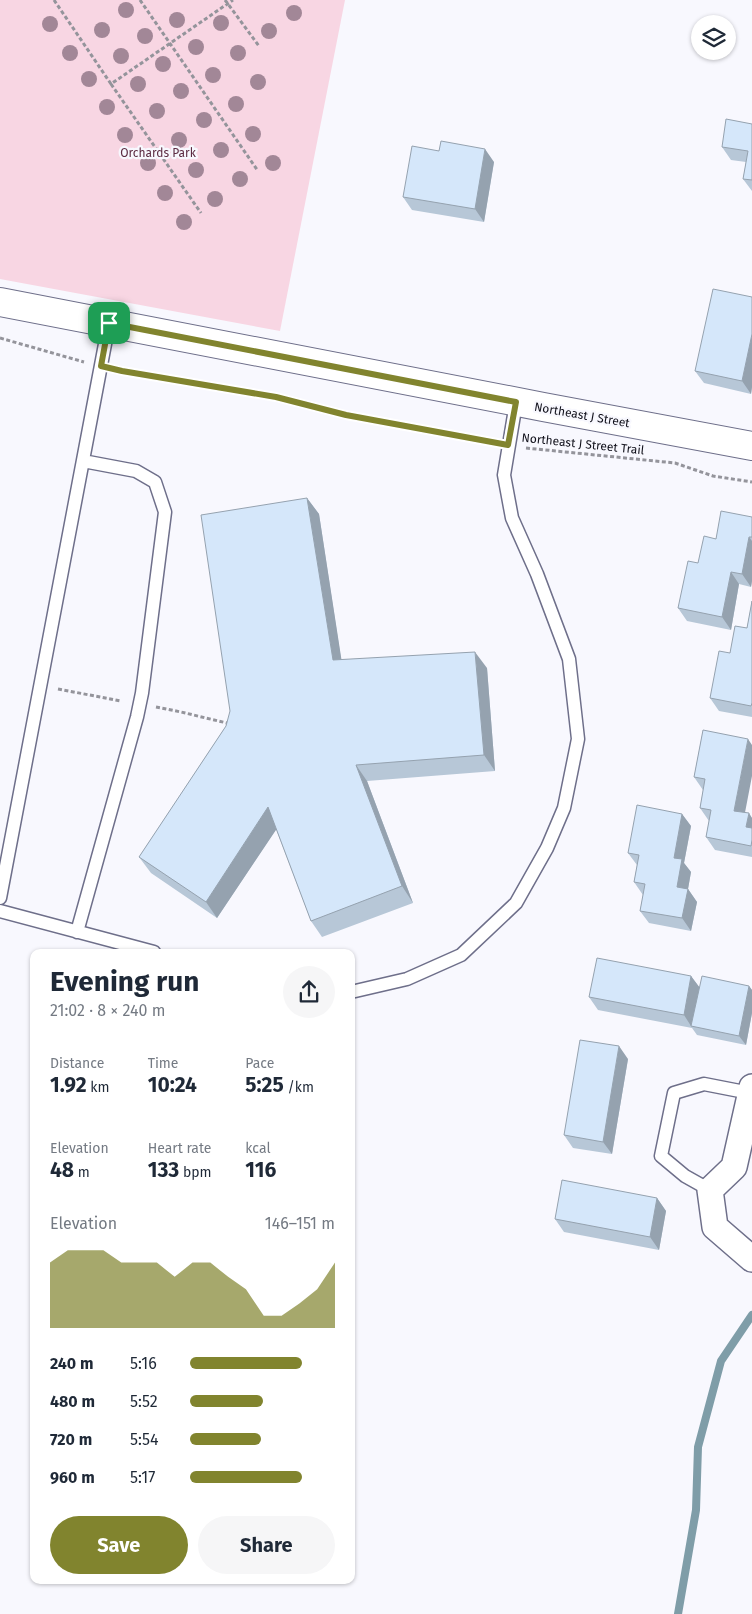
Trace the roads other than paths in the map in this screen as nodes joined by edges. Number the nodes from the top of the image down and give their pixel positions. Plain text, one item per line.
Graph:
1 (0, 302) edge
2 (109, 323) junction
3 (516, 402) junction
4 (752, 446) edge
5 (83, 461) junction
6 (0, 898) edge
7 (0, 911) edge
8 (77, 932) junction
9 (142, 949) edge
10 (355, 991) edge
11 (751, 1090) edge
12 (710, 1190) junction
13 (752, 1259) edge

1 - 2 street, Northeast J Street
2 - 3 street, Northeast J Street
2 - 5 lane
3 - 4 street, Northeast J Street
3 - 10 lane
5 - 6 lane
5 - 8 lane
7 - 8 lane
8 - 9 lane
11 - 12 street
11 - 12 lane
12 - 13 street

